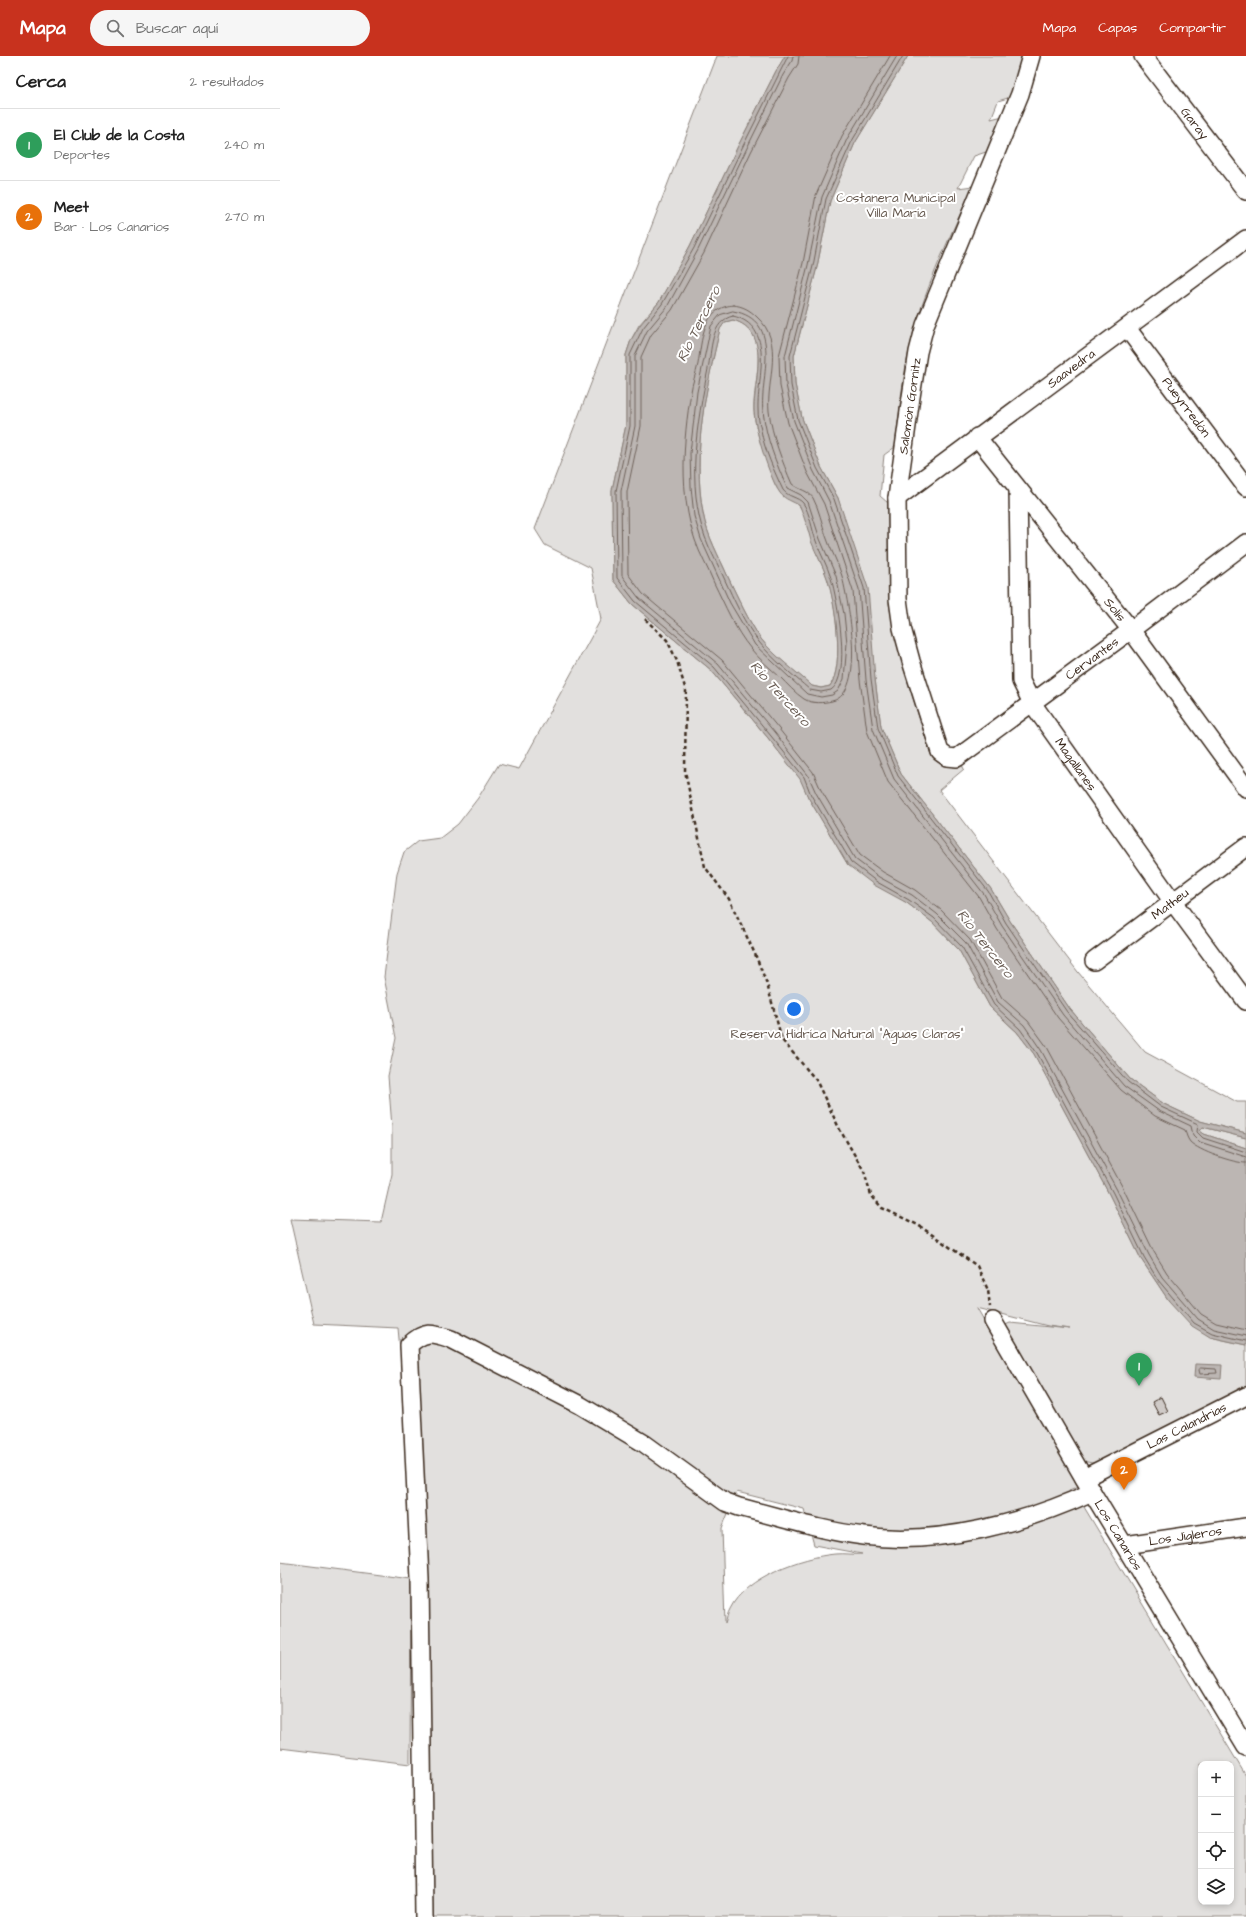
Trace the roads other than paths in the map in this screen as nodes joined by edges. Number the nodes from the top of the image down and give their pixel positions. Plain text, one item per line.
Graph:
1 (1031, 56) edge
2 (1143, 56) edge
3 (1246, 191) edge
4 (1246, 239) edge
5 (1126, 328) junction
6 (977, 437) junction
7 (1246, 487) edge
8 (1018, 488) junction
9 (897, 498) junction
10 (1246, 543) edge
11 (1131, 630) junction
12 (1032, 703) junction
13 (957, 758) joint
14 (1246, 788) edge
15 (1246, 848) edge
16 (1173, 902) junction
17 (1094, 961) dead end
18 (1246, 1001) edge
19 (993, 1321) road end
20 (1246, 1396) edge
21 (1084, 1478) junction
22 (1092, 1492) junction
23 (1243, 1529) edge
24 (1125, 1545) junction
25 (1246, 1747) edge
26 (424, 1917) edge

1 - 9 street, Salomón Gornitz
2 - 3 street, Garay
4 - 5 street, Saavedra
5 - 6 street, Saavedra
5 - 7 street, Pueyrredón
6 - 8 street, Solís
6 - 9 street, Saavedra
8 - 11 street, Solís
8 - 12 street, Magallanes
9 - 13 street, Salomón Gornitz
10 - 11 street, Cervantes
11 - 12 street, Cervantes
11 - 14 street, Solís
12 - 13 street, Cervantes
12 - 16 street, Magallanes
15 - 16 street, Matheu
16 - 17 street, Matheu
16 - 18 street, Magallanes
19 - 21 street, Los Canarios
20 - 21 street, Las Calandrias
21 - 22 street, Los Canarios
22 - 24 street, Los Canarios
22 - 26 street
23 - 24 street, Los Jigleros
24 - 25 street, Los Canarios

